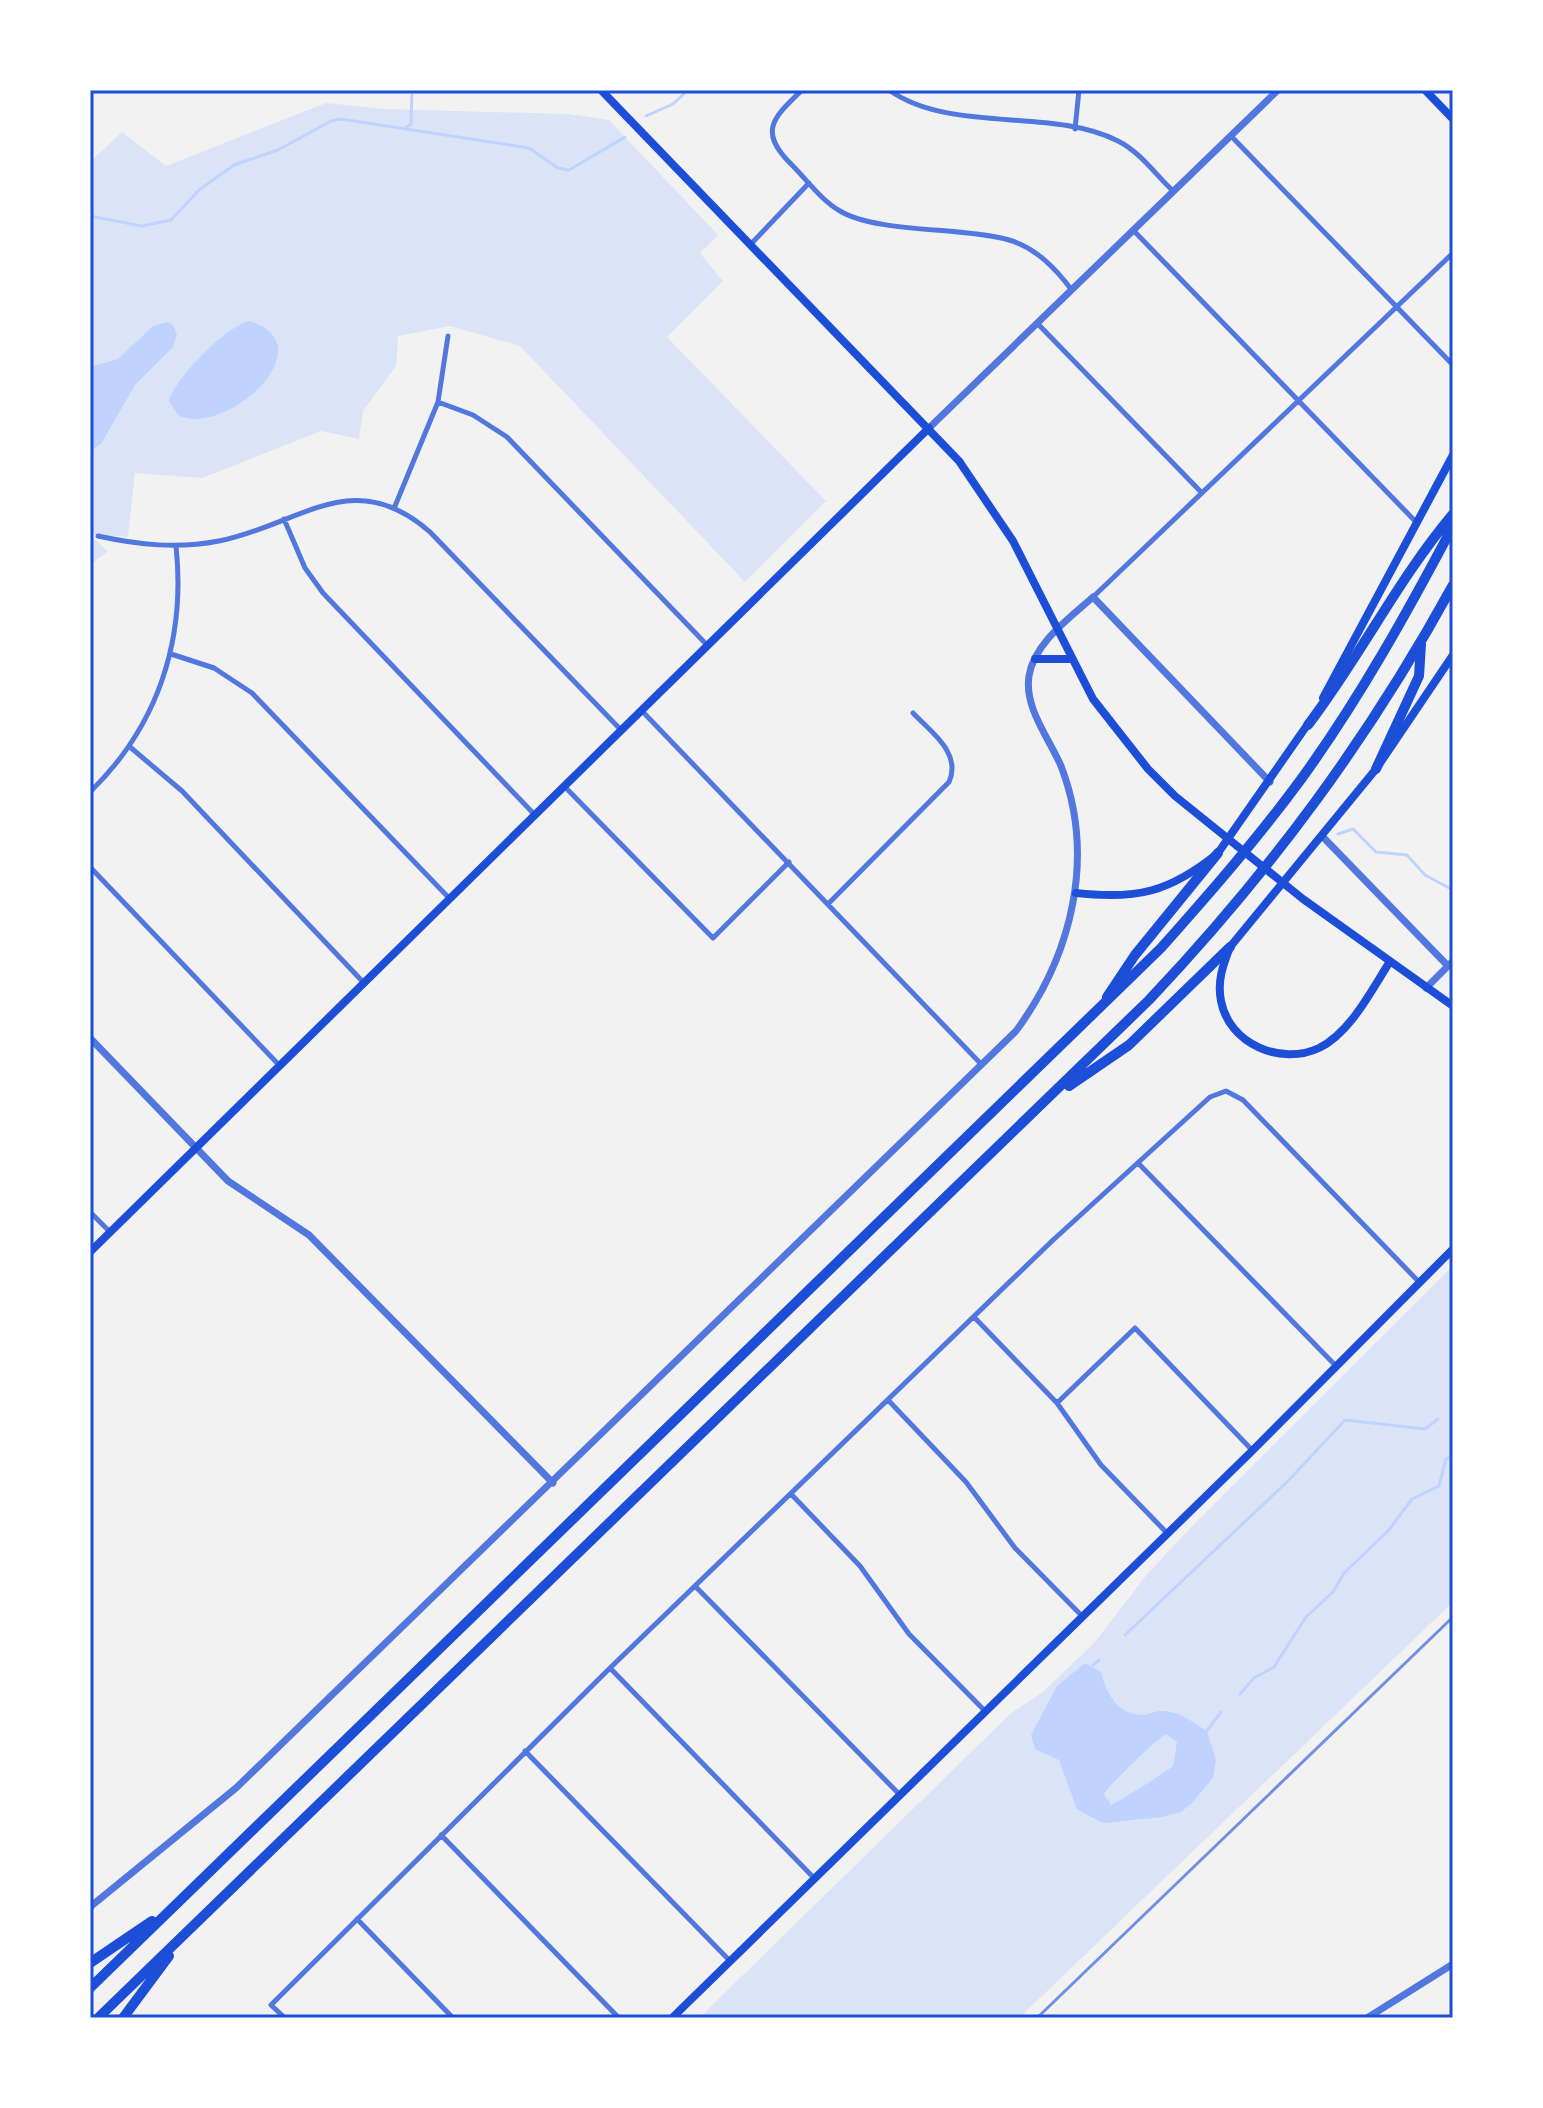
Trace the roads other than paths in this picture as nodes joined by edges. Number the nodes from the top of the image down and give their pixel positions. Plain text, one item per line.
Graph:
1 (601, 90) edge
2 (802, 90) edge
3 (889, 90) edge
4 (1079, 90) edge
5 (1425, 90) edge
6 (1273, 91) edge
7 (1453, 119) edge
8 (1075, 129) junction
9 (1231, 136) junction
10 (809, 183) junction
11 (1173, 191) junction
12 (1133, 230) junction
13 (750, 245) junction
14 (1453, 253) edge
15 (1071, 289) junction
16 (1397, 306) junction
17 (1037, 323) junction
18 (448, 336) dead end
19 (1453, 365) edge
20 (438, 402) junction
21 (1298, 402) junction
22 (929, 428) junction
23 (1453, 455) edge
24 (1202, 493) junction
25 (395, 506) junction
26 (1453, 514) edge
27 (284, 519) junction
28 (1417, 524) junction
29 (1453, 526) edge
30 (98, 536) dead end
31 (176, 546) junction
32 (1453, 585) edge
33 (1093, 597) junction
34 (1057, 631) junction
35 (1421, 642) junction
36 (708, 646) junction
37 (171, 654) junction
38 (1453, 655) edge
39 (1035, 659) junction
40 (1071, 659) junction
41 (642, 711) junction
42 (913, 713) dead end
43 (1308, 725) junction
44 (622, 730) junction
45 (130, 747) junction
46 (1376, 769) junction
47 (1270, 782) junction
48 (565, 787) junction
49 (90, 792) edge
50 (535, 815) junction
51 (1322, 836) junction
52 (1218, 853) junction
53 (789, 862) junction
54 (90, 867) edge
55 (1076, 893) junction
56 (450, 899) junction
57 (828, 904) junction
58 (1230, 947) junction
59 (1389, 963) junction
60 (1451, 963) edge
61 (364, 983) junction
62 (1426, 988) junction
63 (1453, 1006) edge
64 (1097, 1013) junction
65 (90, 1038) edge
66 (984, 1066) junction
67 (281, 1067) junction
68 (1044, 1103) junction
69 (197, 1149) junction
70 (1138, 1163) junction
71 (90, 1212) edge
72 (110, 1232) junction
73 (1453, 1249) edge
74 (90, 1252) edge
75 (1420, 1283) junction
76 (974, 1317) junction
77 (1337, 1367) junction
78 (888, 1400) junction
79 (1057, 1403) junction
80 (1252, 1451) junction
81 (553, 1483) junction
82 (791, 1494) junction
83 (1167, 1533) junction
84 (696, 1587) junction
85 (1082, 1616) junction
86 (610, 1668) junction
87 (985, 1712) junction
88 (525, 1751) junction
89 (900, 1795) junction
90 (441, 1835) junction
91 (815, 1878) junction
92 (90, 1907) edge
93 (174, 1907) junction
94 (357, 1919) junction
95 (187, 1932) junction
96 (730, 1961) junction
97 (90, 1963) edge
98 (1453, 1964) edge
99 (90, 1988) edge
100 (98, 2018) edge
101 (123, 2018) edge
102 (285, 2018) edge
103 (453, 2018) edge
104 (619, 2018) edge
105 (672, 2018) edge
106 (1367, 2018) edge

1 - 13 main road
2 - 10 street
3 - 8 street
4 - 8 street
5 - 7 main road
6 - 9 street
8 - 11 street
9 - 11 street
9 - 16 street
10 - 13 street
10 - 15 street
11 - 12 street
12 - 15 street
12 - 21 street
13 - 22 main road
14 - 16 street
15 - 17 street
16 - 19 street
16 - 21 street
17 - 22 street
17 - 24 street
18 - 20 street
20 - 25 street
20 - 36 street
21 - 24 street
21 - 28 street
22 - 34 main road
22 - 36 main road
23 - 28 main road
24 - 33 street
25 - 27 street
25 - 44 street
26 - 43 highway
27 - 31 street
27 - 50 street
28 - 43 main road
29 - 64 highway
30 - 31 street
31 - 37 street
32 - 35 highway
33 - 34 street
33 - 47 street
34 - 39 street
34 - 40 main road
35 - 46 highway
35 - 68 highway
36 - 41 main road
37 - 45 street
37 - 56 street
38 - 46 main road
39 - 40 main road
39 - 55 street
40 - 59 main road
41 - 44 main road
41 - 53 street
42 - 57 street
43 - 47 main road
44 - 48 main road
45 - 49 street
45 - 61 street
46 - 51 main road
47 - 52 main road
48 - 50 main road
48 - 53 street
50 - 56 main road
51 - 58 main road
51 - 60 street
52 - 55 main road
52 - 64 highway
53 - 57 street
54 - 67 street
55 - 66 street
56 - 61 main road
57 - 66 street
58 - 59 main road
58 - 68 highway
59 - 62 main road
60 - 62 street
61 - 67 main road
62 - 63 main road
64 - 93 highway
65 - 69 street
66 - 81 street
67 - 69 main road
68 - 95 highway
69 - 72 main road
69 - 81 street
70 - 75 street
70 - 76 street
70 - 77 street
71 - 72 street
72 - 74 main road
73 - 75 main road
75 - 77 main road
76 - 78 street
76 - 79 street
77 - 80 main road
78 - 82 street
78 - 85 street
79 - 80 street
79 - 83 street
80 - 83 main road
81 - 92 street
82 - 84 street
82 - 87 street
83 - 85 main road
84 - 86 street
84 - 89 street
85 - 87 main road
86 - 88 street
86 - 91 street
87 - 89 main road
88 - 90 street
88 - 96 street
89 - 91 main road
90 - 94 street
90 - 104 street
91 - 96 main road
93 - 97 highway
93 - 99 highway
94 - 102 street
94 - 103 street
95 - 100 highway
95 - 101 highway
96 - 105 main road
98 - 106 street

